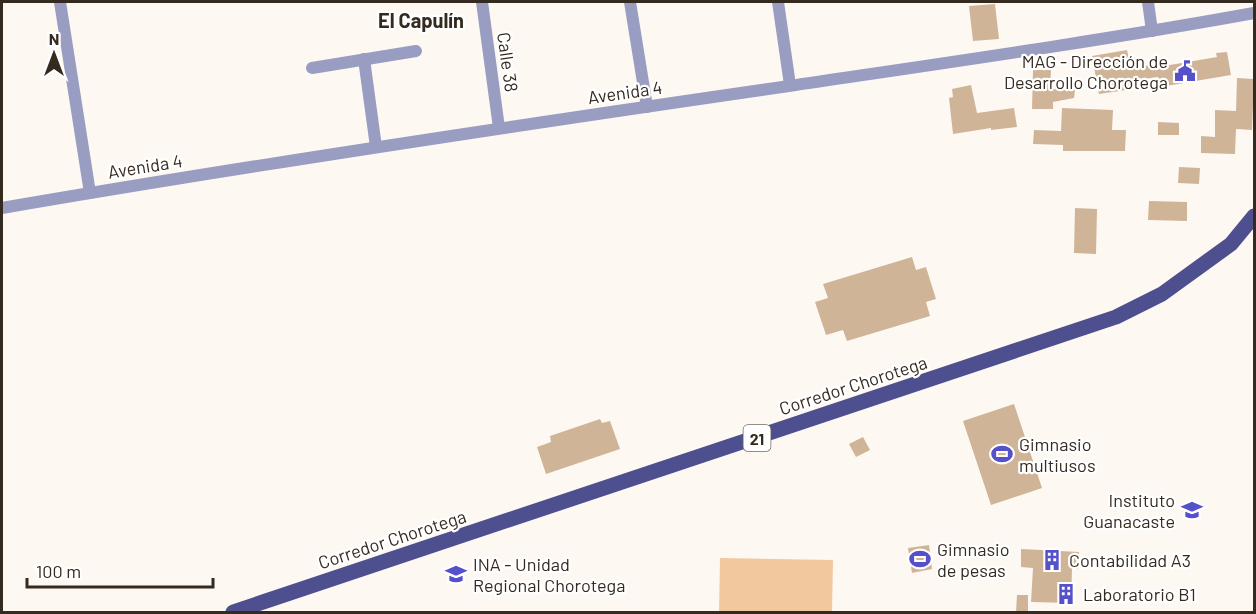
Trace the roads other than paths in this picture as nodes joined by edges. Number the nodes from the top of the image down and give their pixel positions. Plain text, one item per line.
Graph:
1 (60, 2) edge
2 (482, 2) edge
3 (630, 2) edge
4 (778, 2) edge
5 (1148, 2) edge
6 (1254, 13) edge
7 (1152, 31) junction
8 (416, 51) dead end
9 (364, 59) junction
10 (312, 68) dead end
11 (790, 86) junction
12 (647, 107) junction
13 (499, 128) junction
14 (376, 147) junction
15 (90, 193) junction
16 (2, 208) edge
17 (1254, 216) edge
18 (233, 612) edge

1 - 15 street
2 - 13 street, Calle 38
3 - 12 street
4 - 11 street
5 - 7 street
6 - 7 street, Avenida 4
7 - 11 street, Avenida 4
8 - 9 street
9 - 10 street
9 - 14 street
11 - 12 street, Avenida 4
12 - 13 street, Avenida 4
13 - 14 street, Avenida 4
14 - 15 street, Avenida 4
15 - 16 street, Avenida 4
17 - 18 main road, Corredor Chorotega / 21

